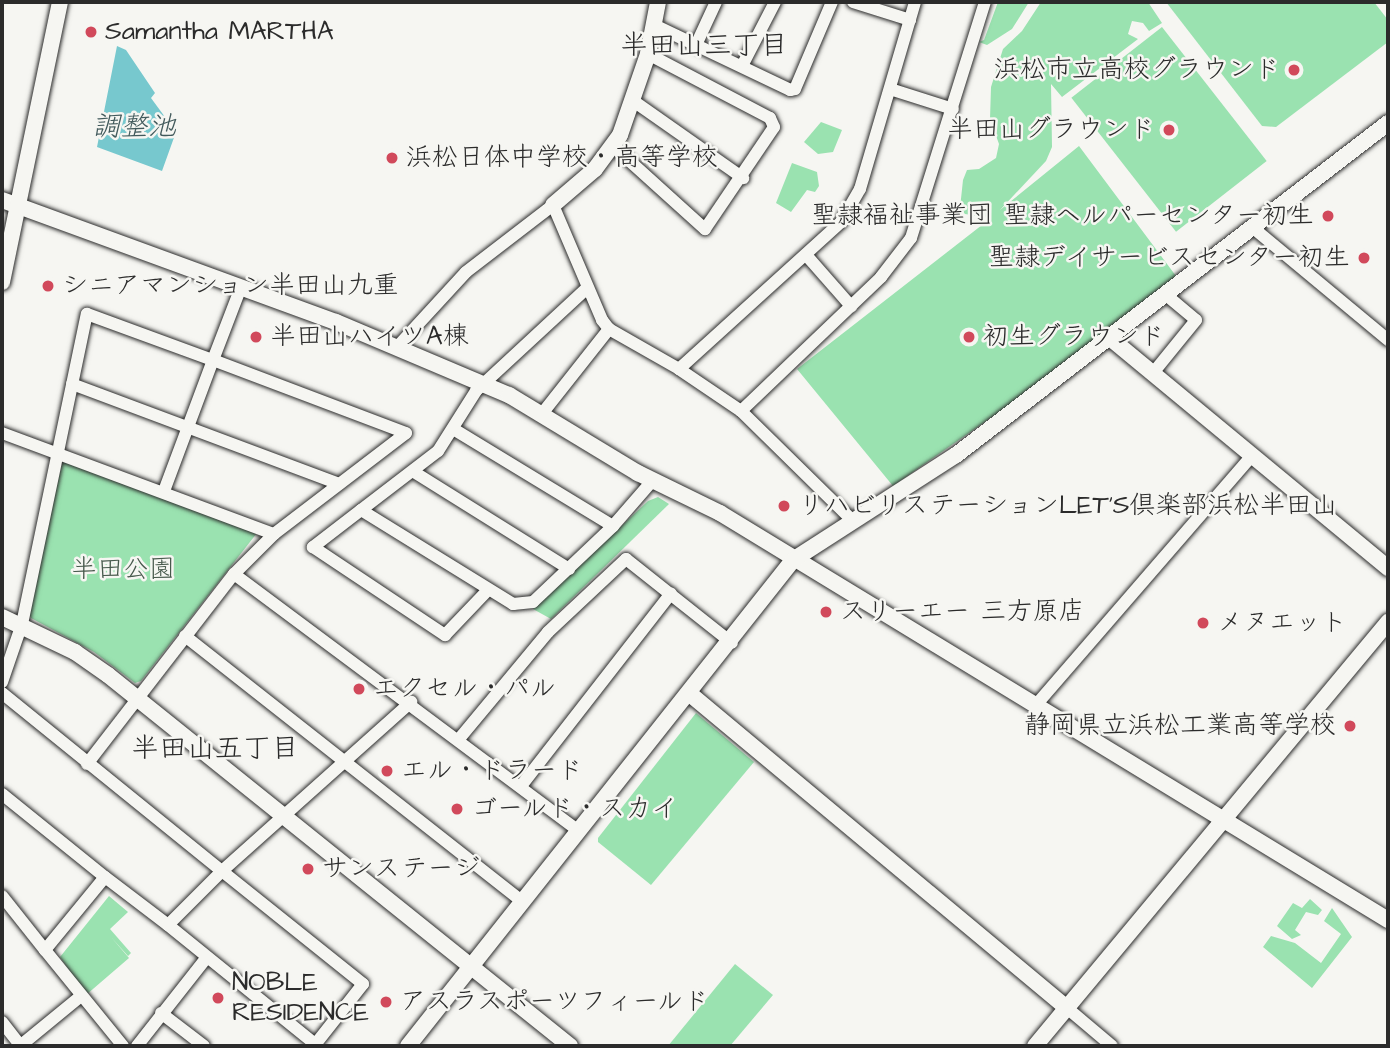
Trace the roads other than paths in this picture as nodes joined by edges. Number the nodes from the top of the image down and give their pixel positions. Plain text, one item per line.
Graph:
1 (60, 2) edge
2 (658, 2) edge
3 (716, 2) edge
4 (775, 2) edge
5 (832, 2) edge
6 (853, 2) edge
7 (915, 2) edge
8 (985, 2) edge
9 (910, 20) junction
10 (654, 25) junction
11 (696, 45) junction
12 (648, 54) junction
13 (743, 66) junction
14 (890, 89) junction
15 (632, 100) junction
16 (953, 108) junction
17 (1388, 123) edge
18 (613, 146) junction
19 (743, 178) junction
20 (2, 200) edge
21 (19, 205) junction
22 (553, 205) junction
23 (1252, 227) junction
24 (807, 256) junction
25 (2, 282) edge
26 (241, 287) junction
27 (586, 289) junction
28 (1165, 294) junction
29 (851, 306) junction
30 (610, 329) junction
31 (1110, 338) junction
32 (1388, 340) edge
33 (398, 346) junction
34 (213, 360) junction
35 (679, 369) junction
36 (1153, 373) junction
37 (485, 383) junction
38 (72, 384) junction
39 (741, 411) junction
40 (541, 415) junction
41 (190, 426) junction
42 (455, 430) junction
43 (2, 433) edge
44 (56, 453) junction
45 (1252, 456) junction
46 (414, 472) junction
47 (653, 480) junction
48 (339, 484) junction
49 (164, 491) junction
50 (361, 510) junction
51 (852, 520) junction
52 (613, 526) junction
53 (274, 534) junction
54 (793, 560) junction
55 (1388, 568) edge
56 (569, 569) junction
57 (234, 574) junction
58 (488, 590) junction
59 (671, 593) junction
60 (2, 617) edge
61 (1388, 622) edge
62 (22, 624) junction
63 (185, 636) junction
64 (732, 643) junction
65 (2, 682) edge
66 (2, 693) edge
67 (690, 695) junction
68 (137, 698) junction
69 (411, 702) junction
70 (1036, 705) junction
71 (459, 738) junction
72 (348, 761) junction
73 (87, 764) junction
74 (521, 786) junction
75 (2, 794) edge
76 (286, 817) junction
77 (1221, 819) junction
78 (579, 831) junction
79 (222, 871) junction
80 (105, 877) junction
81 (2, 896) edge
82 (523, 902) junction
83 (1388, 920) edge
84 (168, 925) junction
85 (45, 950) junction
86 (207, 957) junction
87 (472, 965) junction
88 (81, 996) junction
89 (1067, 1008) junction
90 (161, 1013) junction
91 (2, 1022) edge
92 (314, 1045) edge
93 (20, 1046) edge
94 (123, 1046) edge
95 (136, 1046) edge
96 (204, 1046) edge
97 (408, 1046) edge
98 (570, 1046) edge
99 (1035, 1046) edge
100 (1111, 1046) edge

1 - 21 street
2 - 10 street
3 - 11 street
4 - 13 street
5 - 13 street
6 - 9 street
7 - 9 street
8 - 16 street
9 - 14 street
10 - 11 street
10 - 12 street
11 - 13 street
12 - 15 street
12 - 19 street
14 - 16 street
14 - 24 street
15 - 18 street
15 - 19 street
16 - 29 street
17 - 23 street
18 - 19 street
18 - 22 street
20 - 21 street
21 - 25 street
21 - 26 street
22 - 27 street
22 - 33 street
23 - 28 street
23 - 32 street
24 - 29 street
24 - 35 street
26 - 33 street
26 - 34 street
27 - 30 street
27 - 37 street
28 - 31 street
28 - 36 street
29 - 39 street
30 - 35 street
30 - 40 street
31 - 36 street
31 - 51 street
33 - 37 street
34 - 38 street
34 - 41 street
34 - 48 street
35 - 39 street
36 - 45 street
37 - 40 street
37 - 42 street
38 - 41 street
38 - 44 street
39 - 51 street
40 - 47 street
41 - 48 street
41 - 49 street
42 - 46 street
42 - 52 street
43 - 44 street
44 - 49 street
44 - 62 street
45 - 55 street
45 - 70 street
46 - 50 street
46 - 56 street
47 - 52 street
47 - 54 street
48 - 53 street
49 - 53 street
50 - 58 street
50 - 58 street
51 - 54 street
52 - 56 street
53 - 57 street
54 - 64 street
54 - 70 street
56 - 58 street
57 - 63 street
57 - 69 street
59 - 64 street
59 - 71 street
59 - 74 street
60 - 62 street
61 - 77 street
62 - 65 street
62 - 68 street
63 - 68 street
63 - 72 street
64 - 67 street
66 - 73 street
67 - 78 street
67 - 89 street
68 - 73 street
68 - 76 street
69 - 71 street
69 - 72 street
70 - 77 street
71 - 74 street
72 - 76 street
72 - 82 street
73 - 79 street
74 - 78 street
75 - 80 street
76 - 79 street
76 - 87 street
77 - 83 street
77 - 89 street
78 - 82 street
79 - 84 street
79 - 92 street
80 - 84 street
80 - 85 street
81 - 85 street
82 - 87 street
84 - 86 street
85 - 88 street
86 - 90 street
86 - 92 street
87 - 97 street
87 - 98 street
88 - 93 street
88 - 94 street
89 - 99 street
89 - 100 street
90 - 95 street
90 - 96 street
91 - 93 street

